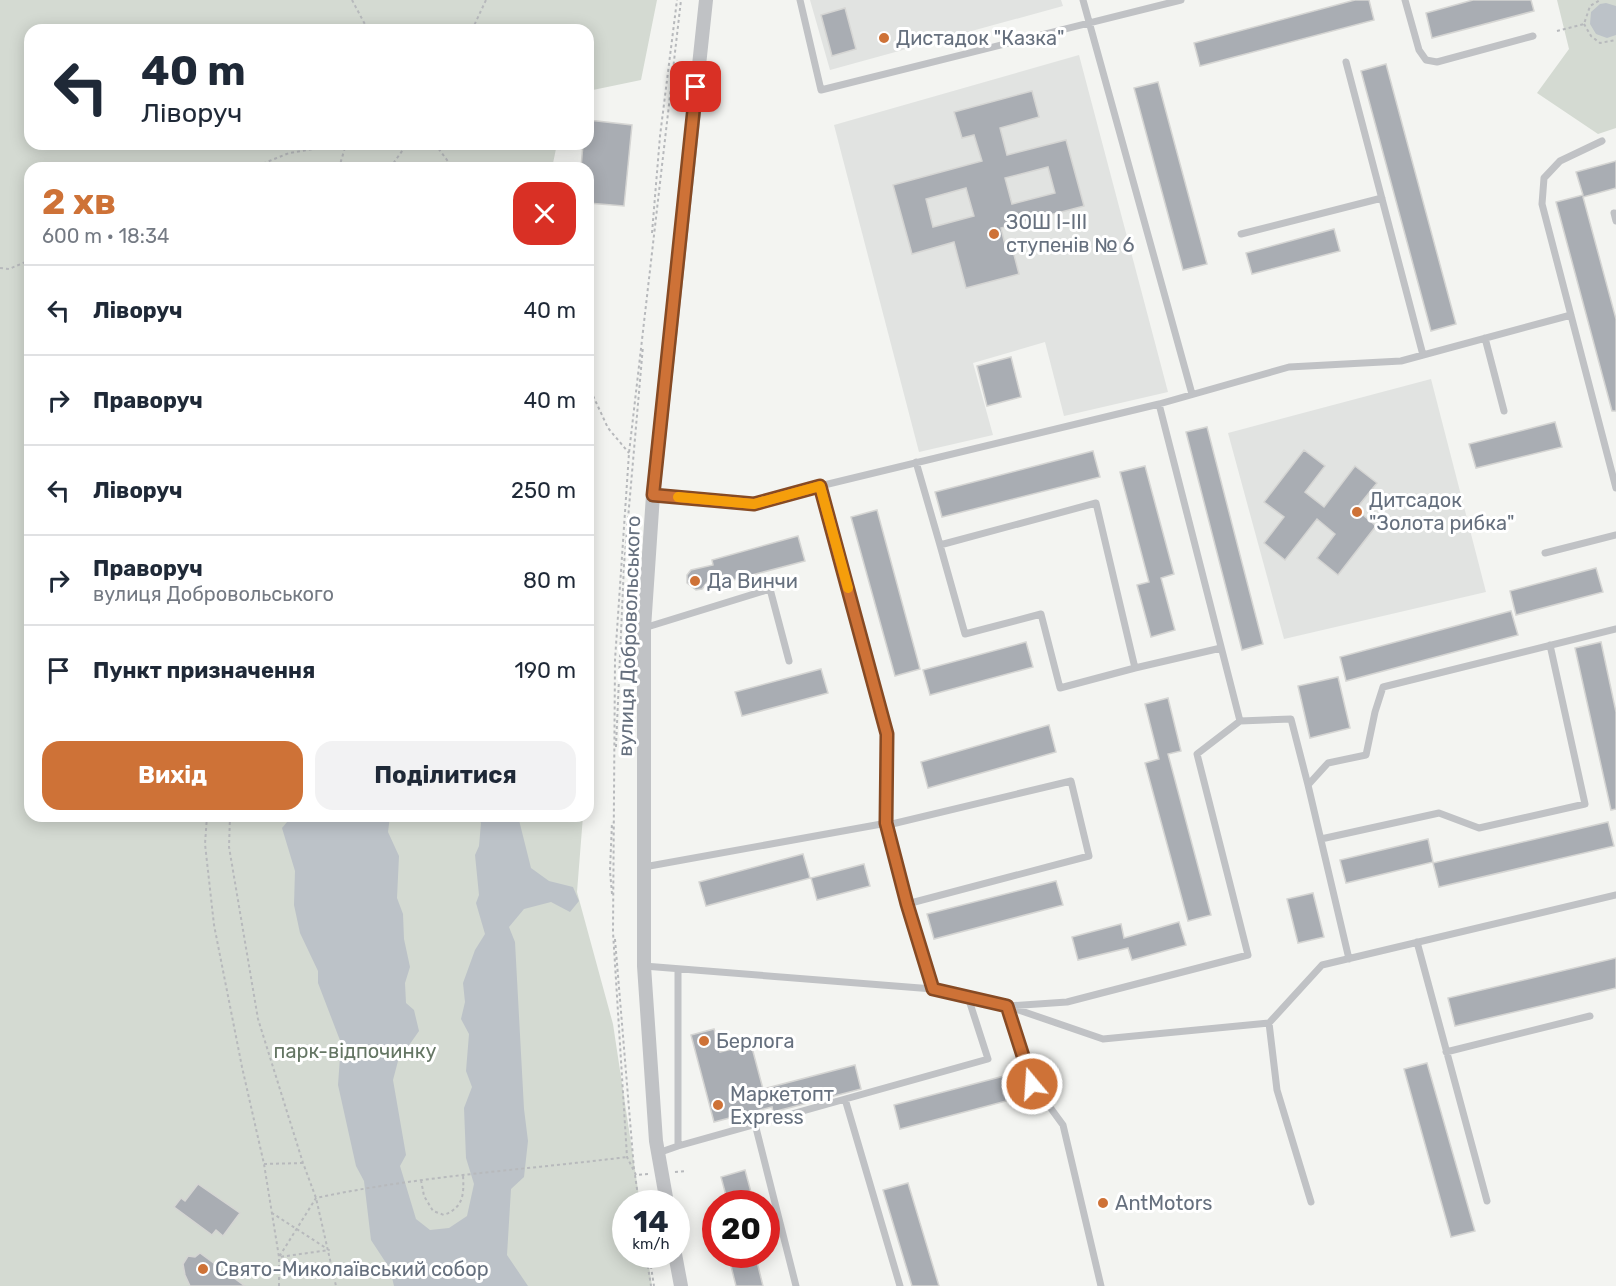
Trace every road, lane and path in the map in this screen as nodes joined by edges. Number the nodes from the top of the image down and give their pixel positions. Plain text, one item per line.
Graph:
1 (352, 0) edge
2 (486, 0) edge
3 (706, 0) edge
4 (800, 0) edge
5 (1083, 0) edge
6 (1181, 0) edge
7 (1405, 0) edge
8 (1600, 0) edge
9 (1091, 23) junction
10 (365, 24) edge
11 (475, 24) edge
12 (1584, 24) junction
13 (1557, 31) dead end
14 (1533, 36) dead end
15 (1616, 40) edge
16 (1346, 62) dead end
17 (1602, 141) dead end
18 (308, 150) edge
19 (267, 162) edge
20 (1382, 198) junction
21 (1240, 234) dead end
22 (24, 263) edge
23 (0, 268) edge
24 (1571, 315) junction
25 (1485, 338) junction
26 (1423, 355) junction
27 (1192, 394) junction
28 (594, 398) edge
29 (1159, 404) junction
30 (1504, 411) dead end
31 (629, 453) dead end
32 (916, 462) junction
33 (820, 486) junction
34 (1616, 488) edge
35 (653, 495) junction
36 (1616, 535) edge
37 (940, 545) junction
38 (1545, 553) dead end
39 (644, 628) junction
40 (1616, 629) edge
41 (1550, 645) junction
42 (1221, 648) junction
43 (789, 661) dead end
44 (1135, 668) junction
45 (1240, 721) junction
46 (1308, 785) junction
47 (207, 822) edge
48 (230, 822) edge
49 (886, 823) junction
50 (1321, 839) junction
51 (644, 867) junction
52 (1616, 895) edge
53 (907, 904) junction
54 (1417, 942) junction
55 (1349, 958) junction
56 (644, 966) junction
57 (678, 969) junction
58 (933, 989) junction
59 (968, 997) junction
60 (1007, 1006) junction
61 (1590, 1016) dead end
62 (1269, 1023) junction
63 (1446, 1052) junction
64 (845, 1099) junction
65 (755, 1124) junction
66 (678, 1146) junction
67 (658, 1153) junction
68 (627, 1157) dead end
69 (303, 1163) junction
70 (264, 1164) junction
71 (636, 1174) dead end
72 (463, 1175) junction
73 (421, 1180) junction
74 (639, 1190) edge
75 (665, 1190) edge
76 (316, 1198) junction
77 (1487, 1201) dead end
78 (1311, 1202) dead end
79 (272, 1212) junction
80 (297, 1228) junction
81 (328, 1250) junction
82 (279, 1257) junction
83 (650, 1268) edge
84 (678, 1268) edge
85 (279, 1286) edge
86 (336, 1286) edge
87 (653, 1286) edge
88 (681, 1286) edge
89 (796, 1286) edge
90 (900, 1286) edge
91 (1101, 1286) edge

1 - 10 path
2 - 11 path
3 - 35 street, вулиця Добровольського
4 - 9 lane
5 - 9 lane
6 - 9 lane
7 - 14 lane
8 - 12 path
9 - 27 lane
12 - 13 path
12 - 15 path
16 - 20 lane
17 - 24 lane
18 - 19 path
20 - 21 lane
20 - 26 lane
22 - 23 path
24 - 25 lane
24 - 34 lane
25 - 26 lane
25 - 30 lane
26 - 27 lane
27 - 29 lane
28 - 31 path
29 - 32 lane
29 - 42 lane
32 - 33 lane
32 - 37 lane
33 - 35 lane
33 - 49 lane
35 - 39 street, вулиця Добровольського
36 - 38 lane
37 - 44 lane
37 - 44 lane
39 - 43 lane
39 - 51 street, вулиця Добровольського
40 - 41 lane
41 - 46 lane
41 - 50 lane
42 - 44 lane
42 - 45 lane
45 - 46 lane
45 - 60 lane
46 - 50 lane
47 - 70 path
48 - 69 path
49 - 51 lane
49 - 53 lane
49 - 53 lane
50 - 55 lane
51 - 56 street, вулиця Добровольського
52 - 54 lane
53 - 58 lane
54 - 55 lane
54 - 63 lane
55 - 62 lane
56 - 57 lane
56 - 67 street, вулиця Добровольського
57 - 58 lane
57 - 66 lane
58 - 59 lane
59 - 60 lane
59 - 64 lane
60 - 62 lane
60 - 91 lane
61 - 63 lane
62 - 78 lane
63 - 77 lane
64 - 65 lane
64 - 90 lane
65 - 66 lane
65 - 89 lane
66 - 67 lane
67 - 75 street, вулиця Добровольського
68 - 72 path
69 - 70 path
69 - 76 path
70 - 79 path
71 - 74 path
72 - 73 path
72 - 73 path
73 - 76 path
76 - 80 path
76 - 81 path
79 - 80 path
79 - 82 path
80 - 81 path
80 - 82 path
81 - 82 path
81 - 86 path
82 - 85 path
83 - 87 path
84 - 88 street

